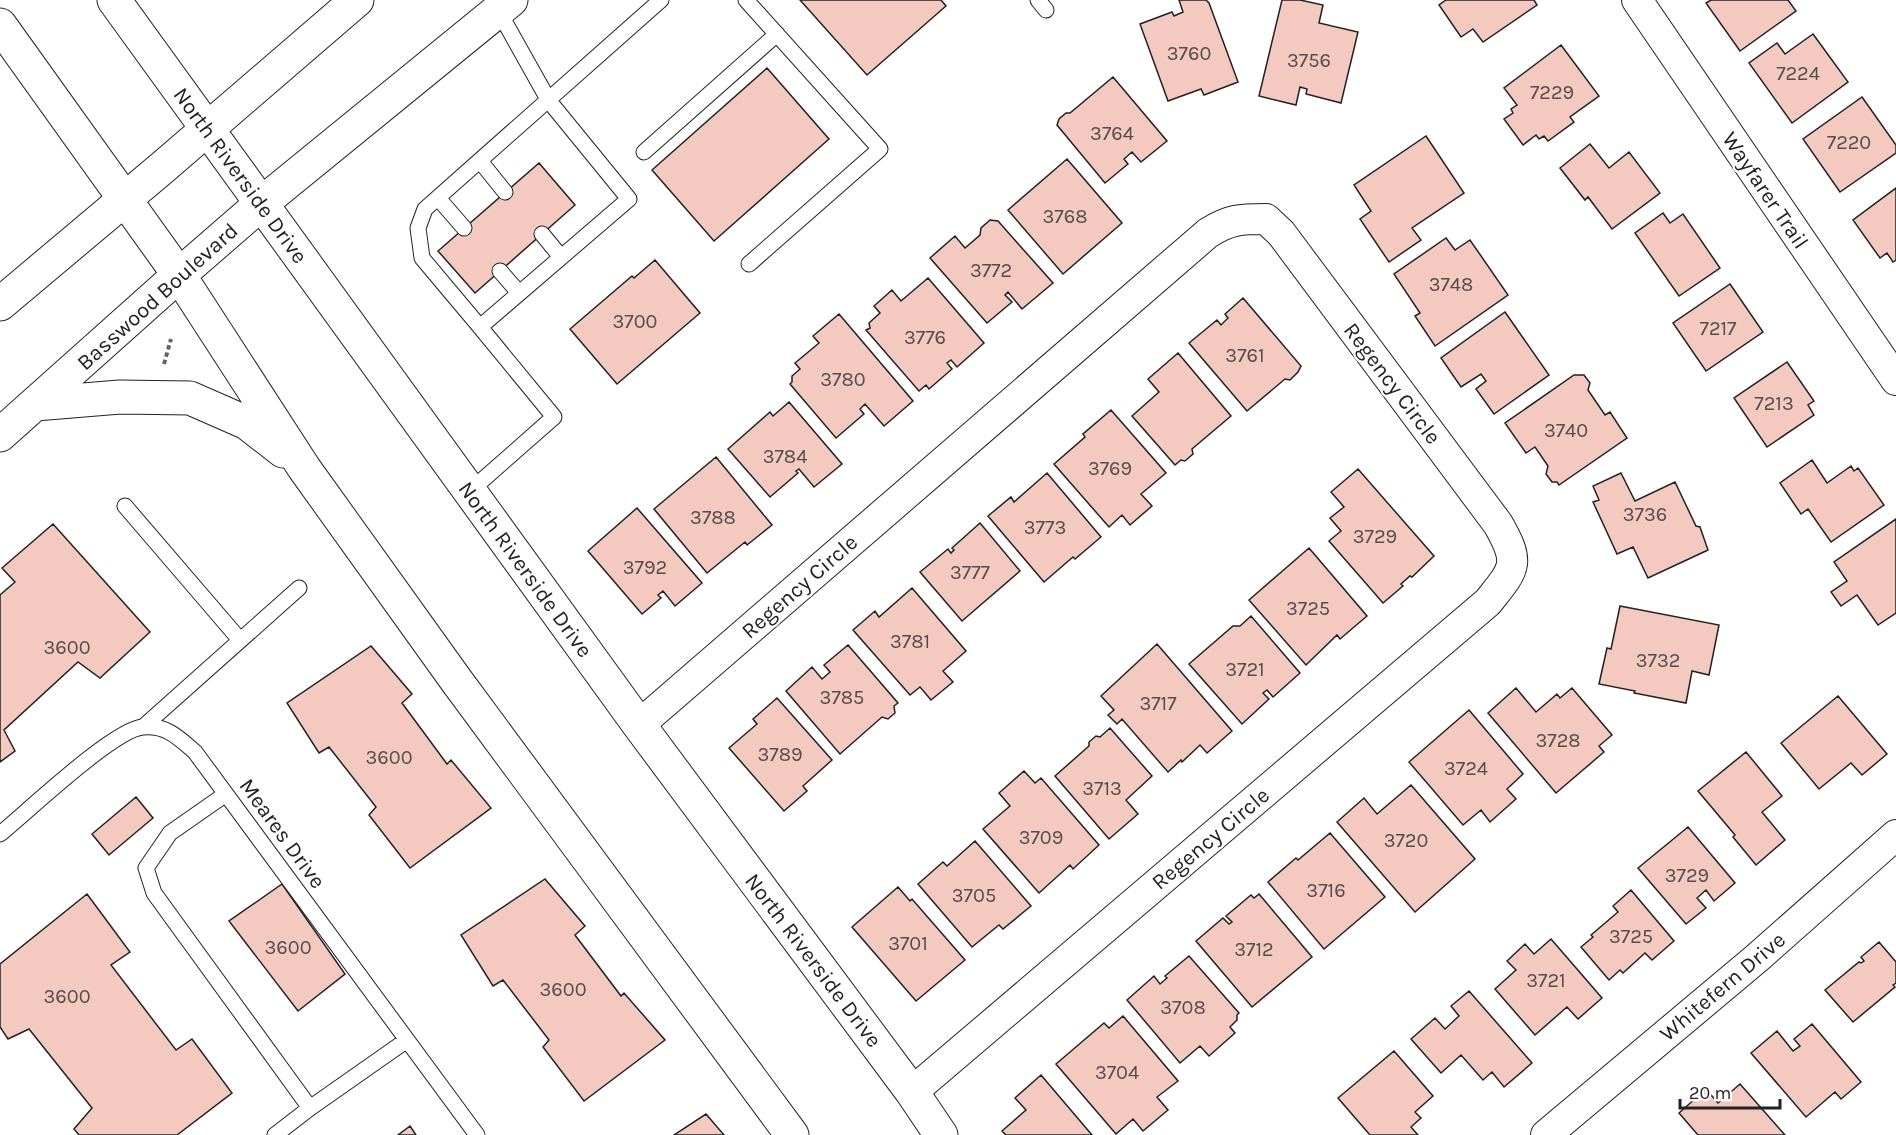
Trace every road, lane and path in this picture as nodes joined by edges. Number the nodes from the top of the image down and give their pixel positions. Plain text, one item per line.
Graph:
1 (114, 0) edge
2 (357, 0) edge
3 (661, 0) edge
4 (746, 0) edge
5 (1636, 0) edge
6 (504, 5) edge
7 (0, 25) edge
8 (777, 34) junction
9 (549, 101) junction
10 (207, 129) junction
11 (645, 152) dead end
12 (480, 161) junction
13 (505, 192) dead end
14 (438, 198) junction
15 (124, 200) junction
16 (262, 203) junction
17 (464, 228) dead end
18 (542, 234) dead end
19 (561, 257) junction
20 (749, 264) dead end
21 (500, 271) dead end
22 (179, 275) junction
23 (519, 294) junction
24 (0, 304) edge
25 (480, 327) junction
26 (1896, 380) edge
27 (35, 404) junction
28 (0, 435) edge
29 (304, 468) junction
30 (470, 491) junction
31 (124, 506) dead end
32 (299, 588) dead end
33 (240, 640) junction
34 (639, 724) junction
35 (143, 727) junction
36 (226, 795) junction
37 (0, 834) edge
38 (1896, 835) edge
39 (407, 1040) junction
40 (912, 1092) junction
41 (310, 1108) junction
42 (275, 1135) edge
43 (477, 1135) edge
44 (792, 1135) edge
45 (941, 1135) edge
46 (1546, 1135) edge

1 - 10 main road, North Riverside Drive
2 - 10 main road
3 - 9 lane
4 - 8 lane
5 - 26 street, Wayfarer Trail
6 - 9 lane
6 - 16 main road, Basswood Boulevard
7 - 15 main road
8 - 11 lane
8 - 20 lane
9 - 12 lane
9 - 19 lane
10 - 15 main road
10 - 16 main road, North Riverside Drive
12 - 13 lane
12 - 14 lane
14 - 17 lane
14 - 25 lane
15 - 22 main road
15 - 24 main road
16 - 22 main road, Basswood Boulevard
16 - 30 main road, North Riverside Drive
18 - 19 lane
19 - 23 lane
21 - 23 lane
22 - 27 main road, Basswood Boulevard
22 - 29 main road
23 - 25 lane
25 - 30 lane
27 - 28 main road, Basswood Boulevard
27 - 29 main road
29 - 44 main road
30 - 34 main road, North Riverside Drive
31 - 33 lane
32 - 33 lane
33 - 35 lane
34 - 40 main road, North Riverside Drive
34 - 40 street, Regency Circle
35 - 36 lane, Meares Drive
35 - 37 lane
36 - 39 lane, Meares Drive
36 - 41 lane
38 - 46 street, Whitefern Drive
39 - 41 lane
39 - 43 lane, Meares Drive
40 - 45 main road, North Riverside Drive
41 - 42 lane

